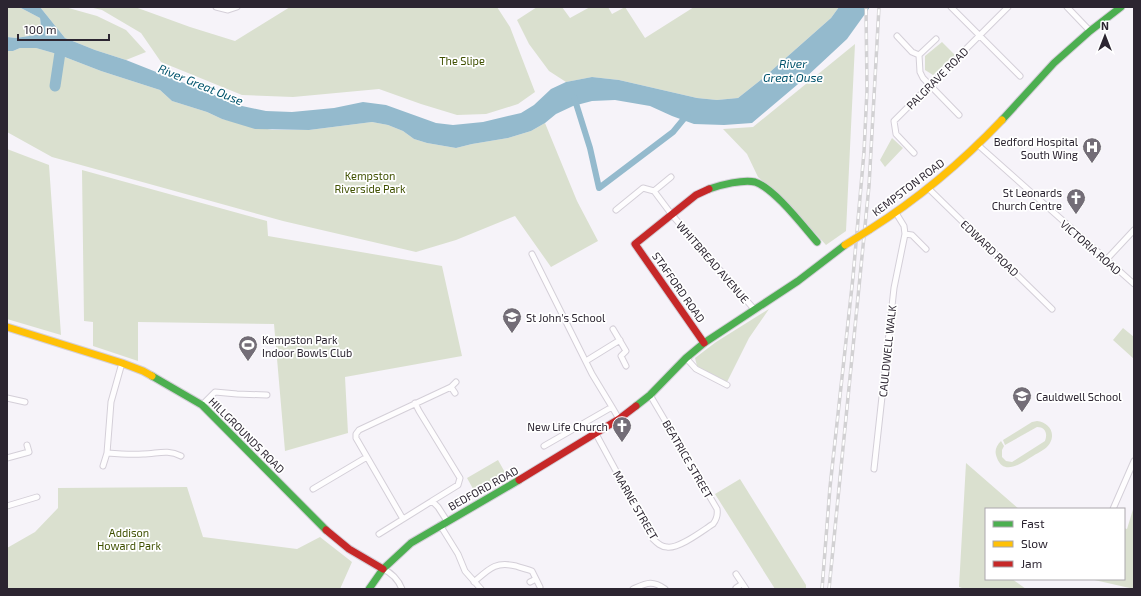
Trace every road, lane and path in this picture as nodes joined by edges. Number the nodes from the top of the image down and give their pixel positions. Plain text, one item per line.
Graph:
1 (216, 7) edge
2 (237, 7) edge
3 (951, 7) edge
4 (1008, 7) edge
5 (1067, 7) edge
6 (1121, 7) edge
7 (1090, 31) junction
8 (980, 35) junction
9 (897, 36) dead end
10 (936, 39) dead end
11 (919, 55) junction
12 (1020, 76) dead end
13 (929, 85) junction
14 (959, 115) dead end
15 (978, 145) junction
16 (914, 153) dead end
17 (671, 177) dead end
18 (928, 188) junction
19 (654, 191) junction
20 (616, 210) dead end
21 (896, 213) junction
22 (672, 215) junction
23 (1134, 230) edge
24 (905, 234) junction
25 (817, 242) dead end
26 (926, 249) dead end
27 (532, 254) dead end
28 (1106, 260) junction
29 (1134, 284) edge
30 (754, 309) junction
31 (1052, 309) dead end
32 (7, 327) edge
33 (613, 329) dead end
34 (620, 340) junction
35 (704, 343) junction
36 (686, 358) junction
37 (586, 361) junction
38 (122, 363) junction
39 (626, 366) dead end
40 (456, 382) dead end
41 (727, 385) dead end
42 (451, 387) junction
43 (455, 393) dead end
44 (650, 394) junction
45 (267, 395) dead end
46 (7, 398) edge
47 (25, 402) dead end
48 (415, 403) junction
49 (202, 405) junction
50 (612, 407) junction
51 (619, 419) junction
52 (596, 434) junction
53 (28, 445) dead end
54 (544, 446) dead end
55 (107, 453) junction
56 (181, 456) dead end
57 (367, 457) junction
58 (7, 458) edge
59 (1134, 461) edge
60 (103, 466) dead end
61 (874, 469) dead end
62 (313, 489) dead end
63 (37, 497) dead end
64 (432, 501) junction
65 (7, 506) edge
66 (1112, 508) edge
67 (403, 518) junction
68 (447, 521) junction
69 (713, 524) joint
70 (440, 525) junction
71 (379, 534) dead end
72 (383, 569) junction
73 (736, 574) dead end
74 (536, 579) junction
75 (474, 582) junction
76 (530, 582) dead end
77 (742, 584) junction
78 (540, 587) dead end
79 (736, 588) dead end
80 (369, 589) edge
81 (402, 589) edge
82 (481, 589) edge
83 (633, 589) edge
84 (665, 589) edge
85 (746, 589) edge

1 - 2 street
3 - 8 street
4 - 8 street, PALGRAVE ROAD
5 - 7 street
6 - 7 main road, KEMPSTON ROAD
7 - 15 main road, KEMPSTON ROAD
8 - 12 street
8 - 13 street, PALGRAVE ROAD
9 - 11 street
10 - 11 street
11 - 13 street
13 - 14 street
13 - 16 street, PALGRAVE ROAD
15 - 18 main road, KEMPSTON ROAD
15 - 28 street, VICTORIA ROAD
17 - 19 street
18 - 21 main road, KEMPSTON ROAD
18 - 31 street, EDWARD ROAD
19 - 20 street
19 - 22 street, WHITBREAD AVENUE
21 - 24 street
21 - 30 main road, KEMPSTON ROAD, bridge
22 - 25 main road
22 - 30 street, WHITBREAD AVENUE
22 - 35 main road, STAFFORD ROAD
23 - 28 street
24 - 26 street
24 - 61 street, CAULDWELL WALK
27 - 37 street
28 - 29 street, VICTORIA ROAD
30 - 35 main road, KEMPSTON ROAD
32 - 38 main road, HILLGROUNDS ROAD
33 - 34 street
34 - 37 street
34 - 39 street
35 - 36 main road, KEMPSTON ROAD
36 - 41 street
36 - 44 main road, BEDFORD ROAD
37 - 50 street
38 - 49 main road, HILLGROUNDS ROAD
38 - 55 street
40 - 42 street
42 - 43 street
42 - 48 street
44 - 51 main road, BEDFORD ROAD
44 - 69 street, BEATRICE STREET
45 - 49 street
46 - 47 street
48 - 57 street
48 - 64 street
49 - 72 main road, HILLGROUNDS ROAD
50 - 51 street
50 - 54 street
51 - 52 main road, BEDFORD ROAD
52 - 68 main road, BEDFORD ROAD
52 - 69 street, MARNE STREET
53 - 58 street
55 - 56 street
55 - 60 street
57 - 62 street
57 - 67 street
59 - 66 street
63 - 65 street
64 - 67 street
64 - 68 street
67 - 71 street
68 - 70 main road, BEDFORD ROAD
70 - 72 main road, BEDFORD ROAD
70 - 75 street
72 - 80 main road, BEDFORD ROAD
72 - 81 street
73 - 77 street
74 - 75 street
74 - 76 street
74 - 78 street
75 - 82 street
77 - 79 street
77 - 85 street
83 - 84 street

